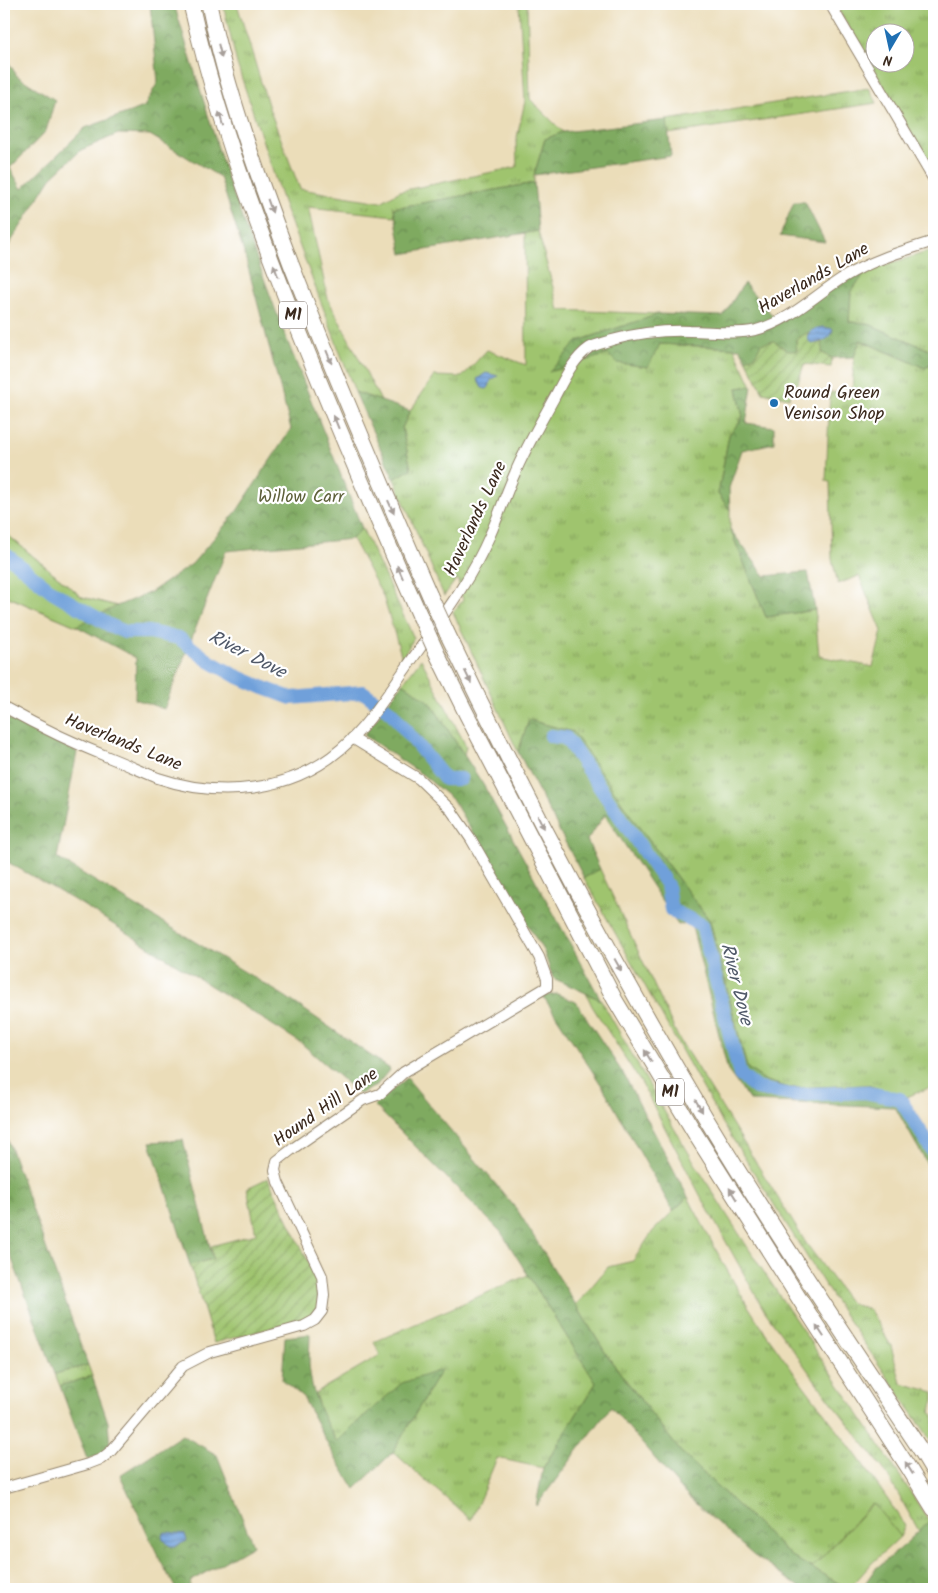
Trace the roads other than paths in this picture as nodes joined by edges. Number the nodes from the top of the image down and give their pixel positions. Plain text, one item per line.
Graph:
1 (191, 4) edge
2 (209, 4) edge
3 (830, 4) edge
4 (934, 180) edge
5 (934, 241) edge
6 (4, 707) edge
7 (352, 738) junction
8 (934, 1472) edge
9 (4, 1488) edge
10 (934, 1509) edge

10 -> 1 highway, M1, bridge
2 -> 8 highway, M1, bridge
3 - 4 street
5 - 7 street, Haverlands Lane
6 - 7 street, Haverlands Lane
7 - 9 street, Hound Hill Lane

